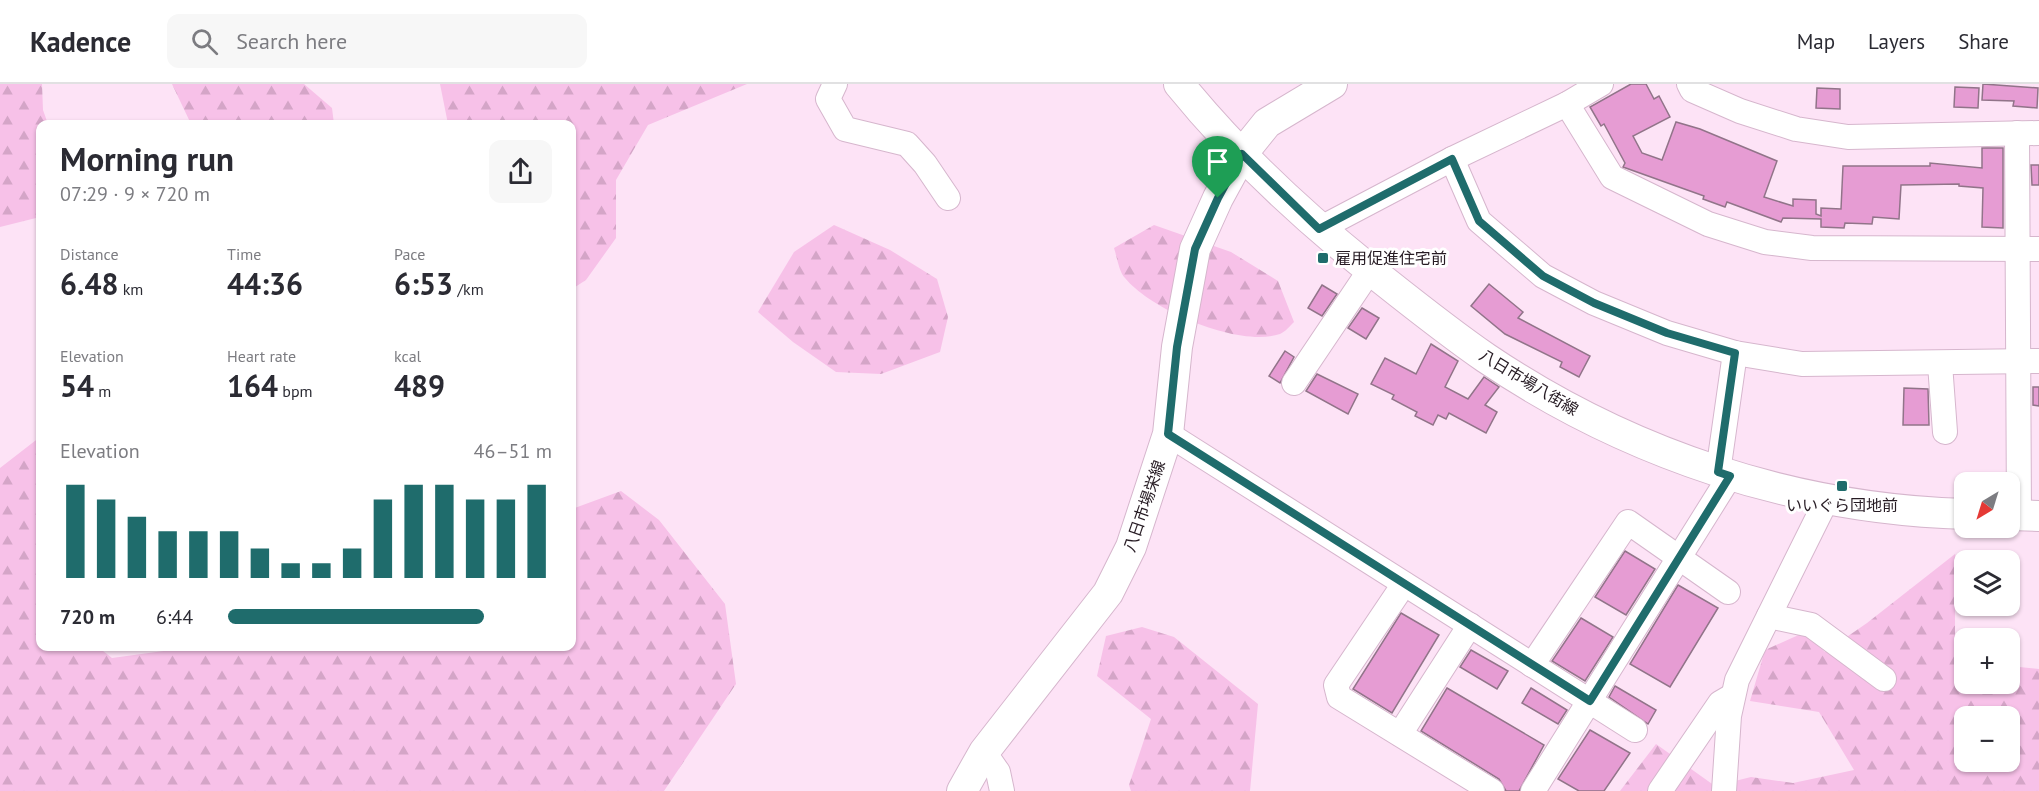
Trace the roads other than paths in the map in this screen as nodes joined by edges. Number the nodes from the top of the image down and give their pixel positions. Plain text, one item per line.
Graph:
1 (835, 84) edge
2 (1179, 84) edge
3 (1332, 84) edge
4 (1601, 84) edge
5 (1689, 84) edge
6 (1567, 104) junction
7 (2028, 133) edge
8 (1242, 154) junction
9 (1452, 159) junction
10 (948, 198) dead end
11 (1319, 229) junction
12 (2028, 249) edge
13 (1370, 270) junction
14 (1735, 353) junction
15 (2028, 361) edge
16 (1940, 364) junction
17 (1294, 383) dead end
18 (1945, 432) dead end
19 (1168, 434) junction
20 (1724, 474) junction
21 (1827, 499) junction
22 (1954, 513) edge
23 (2023, 516) edge
24 (1678, 557) junction
25 (1404, 584) junction
26 (1728, 592) dead end
27 (1769, 616) junction
28 (1470, 625) junction
29 (1532, 665) junction
30 (1884, 679) dead end
31 (1731, 696) junction
32 (1590, 701) junction
33 (1635, 730) dead end
34 (1400, 734) junction
35 (984, 752) junction
36 (962, 791) edge
37 (1002, 791) edge
38 (1492, 791) edge
39 (1533, 791) edge
40 (1660, 791) edge
41 (1724, 791) edge

1 - 10 street
2 - 8 main road, 八日市場八街線
3 - 8 main road, 八日市場栄線
4 - 6 street
5 - 7 street
6 - 9 street
6 - 12 street
7 - 12 street
8 - 11 main road, 八日市場八街線
8 - 19 main road, 八日市場栄線
9 - 11 street
9 - 14 street
11 - 13 main road, 八日市場八街線
12 - 15 street
13 - 17 street
13 - 20 main road, 八日市場八街線
14 - 16 street
14 - 20 street
15 - 16 street
15 - 23 street
16 - 18 street
19 - 25 street
19 - 35 main road, 八日市場栄線
20 - 21 main road, 八日市場八街線
20 - 24 street
21 - 22 main road, 八日市場八街線
21 - 27 street
24 - 26 street
24 - 29 street
24 - 32 street
25 - 28 street
25 - 34 street
27 - 30 street
27 - 31 street
28 - 29 street
28 - 34 street
29 - 32 street
31 - 40 street
31 - 41 street
32 - 33 street
32 - 39 street
34 - 38 street
35 - 36 main road, 八日市場栄線
35 - 37 street

